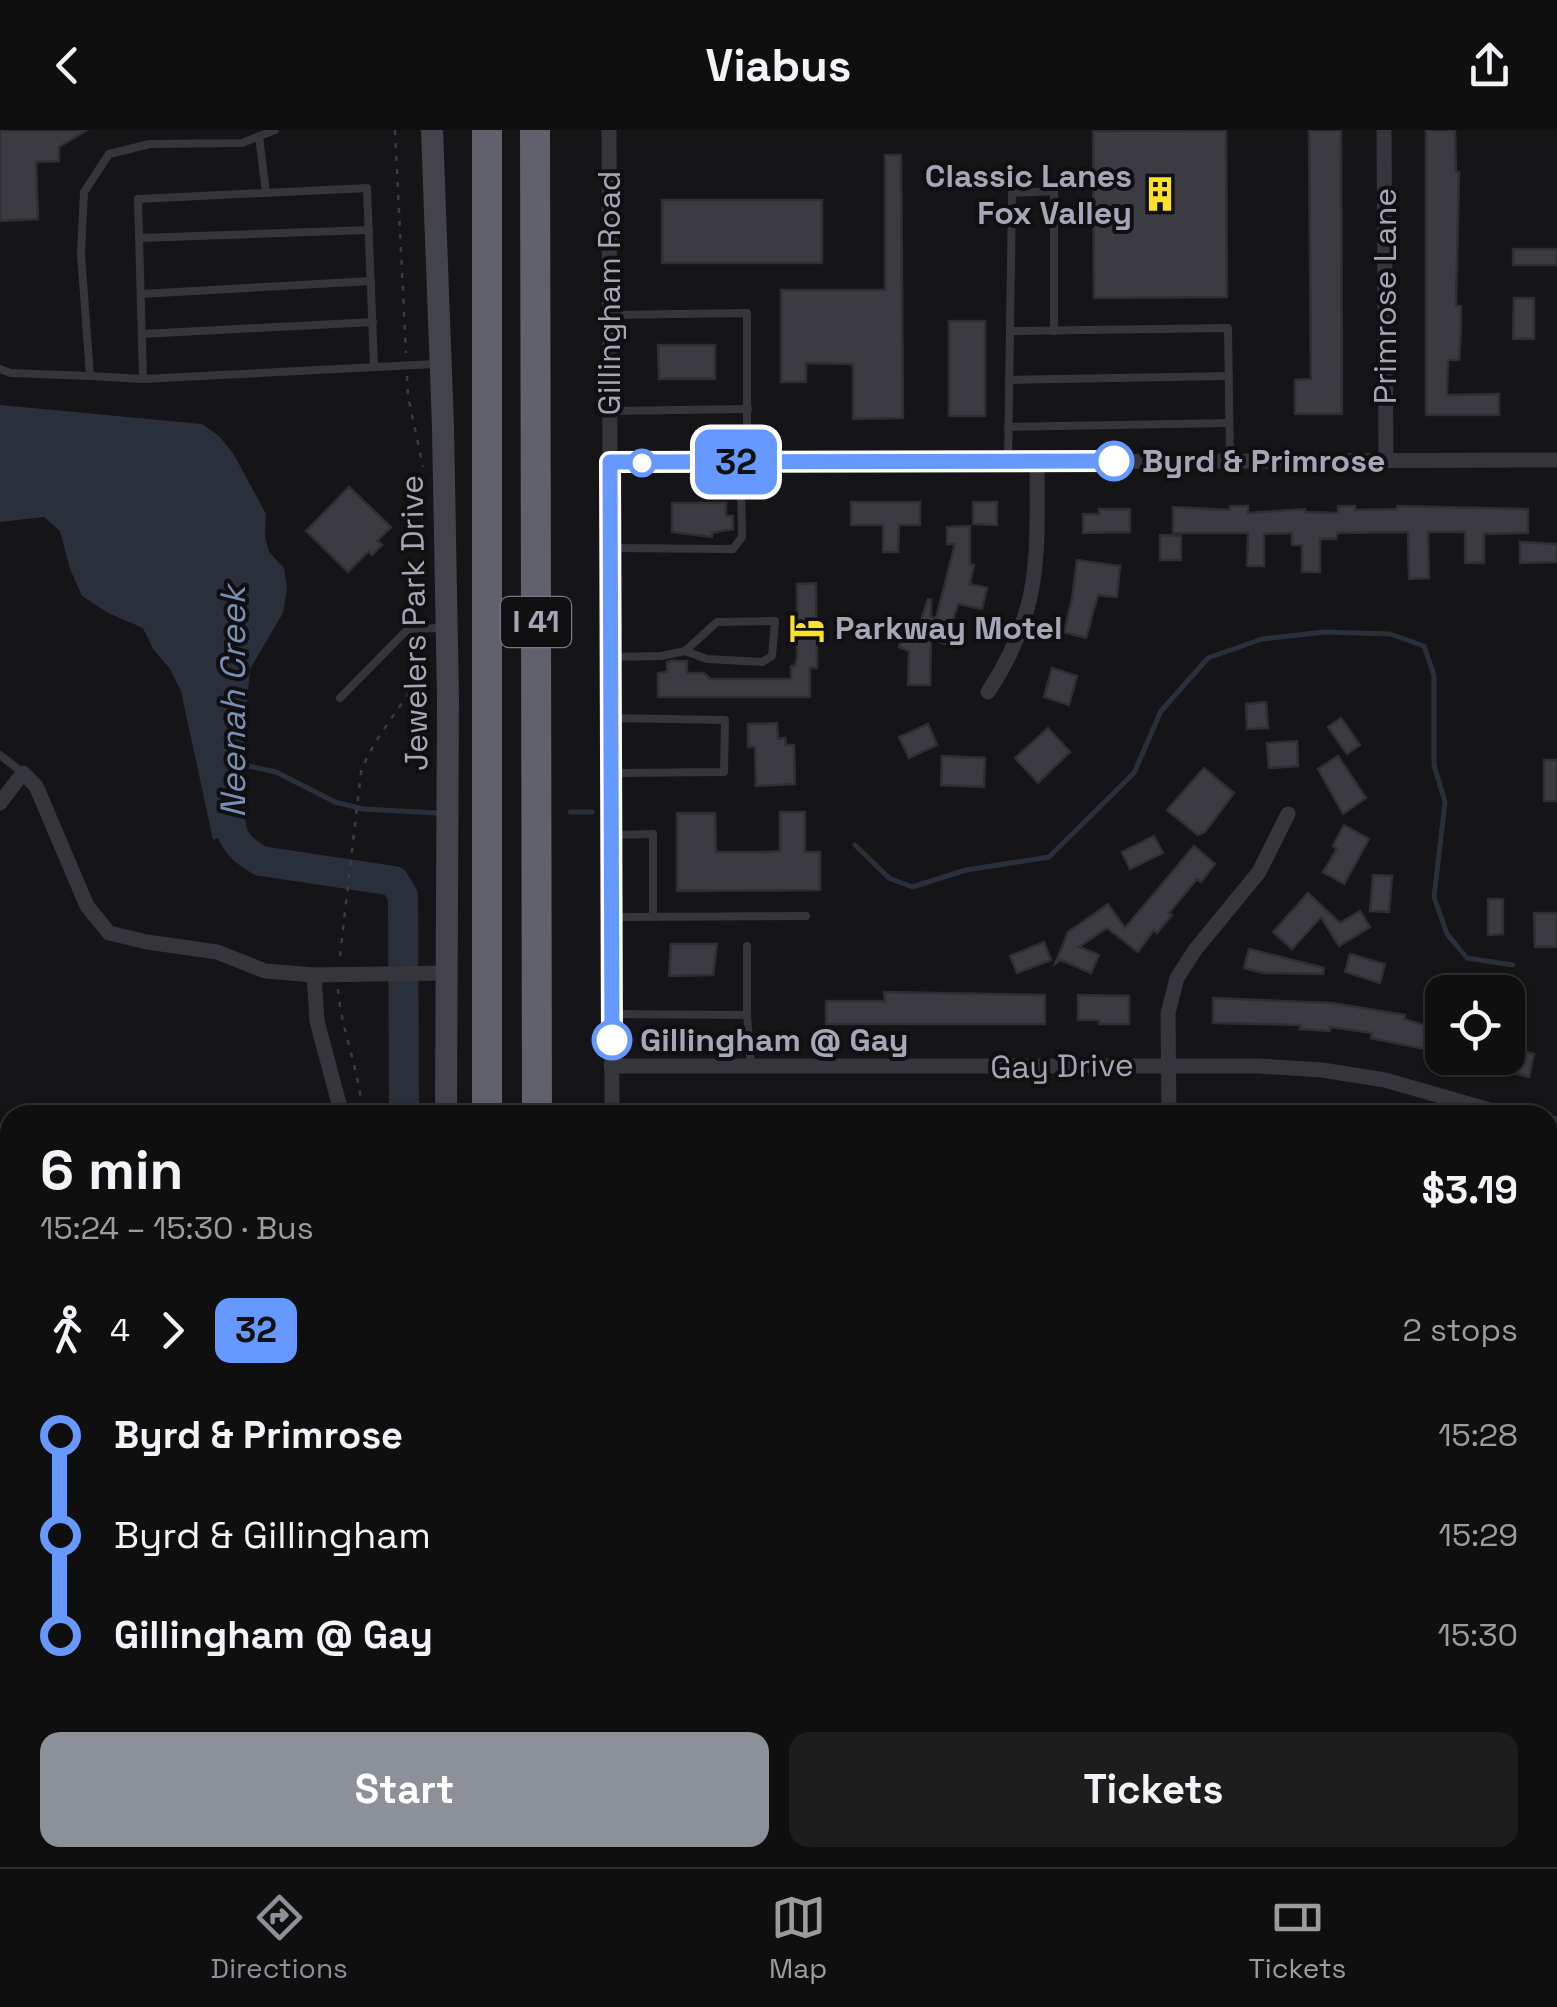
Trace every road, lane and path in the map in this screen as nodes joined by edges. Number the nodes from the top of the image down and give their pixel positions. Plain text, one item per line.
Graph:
1 (274, 130) edge
2 (395, 130) edge
3 (432, 130) edge
4 (486, 130) edge
5 (535, 130) edge
6 (609, 130) edge
7 (1384, 130) edge
8 (260, 136) junction
9 (266, 194) junction
10 (369, 230) junction
11 (140, 238) junction
12 (372, 281) junction
13 (141, 294) junction
14 (610, 315) junction
15 (373, 322) junction
16 (1010, 331) junction
17 (1054, 331) junction
18 (142, 334) junction
19 (440, 363) junction
20 (374, 366) junction
21 (407, 366) junction
22 (0, 369) edge
23 (90, 376) junction
24 (1229, 376) junction
25 (144, 379) junction
26 (1009, 380) junction
27 (748, 409) junction
28 (610, 411) junction
29 (1230, 423) junction
30 (1008, 427) junction
31 (1557, 460) edge
32 (1008, 461) junction
33 (1038, 461) junction
34 (1230, 461) junction
35 (1386, 461) junction
36 (610, 462) junction
37 (744, 462) junction
38 (424, 471) dead end
39 (610, 548) junction
40 (438, 628) junction
41 (686, 652) junction
42 (612, 657) junction
43 (988, 692) dead end
44 (340, 698) dead end
45 (612, 718) junction
46 (0, 755) edge
47 (23, 773) junction
48 (612, 773) junction
49 (0, 803) edge
50 (1288, 814) dead end
51 (613, 835) junction
52 (612, 916) junction
53 (653, 916) junction
54 (806, 916) dead end
55 (747, 946) dead end
56 (437, 973) junction
57 (314, 974) junction
58 (338, 974) junction
59 (612, 1014) junction
60 (747, 1015) junction
61 (1167, 1065) junction
62 (611, 1066) junction
63 (751, 1067) junction
64 (339, 1105) edge
65 (361, 1105) edge
66 (445, 1105) edge
67 (486, 1105) edge
68 (538, 1105) edge
69 (612, 1105) edge
70 (1169, 1105) edge
71 (1473, 1105) edge

1 - 8 lane
2 - 21 path
3 - 19 street, Jewelers Park Drive
4 - 67 highway, I 41
5 - 68 highway, I 41
6 - 14 street, Gillingham Road
7 - 35 street, Primrose Lane
8 - 9 lane
8 - 23 lane
9 - 10 lane
9 - 11 lane
10 - 11 lane
10 - 12 lane
11 - 13 lane
12 - 13 lane
12 - 15 lane
13 - 18 lane
14 - 27 lane
14 - 28 street, Gillingham Road
15 - 18 lane
15 - 20 lane
16 - 17 lane
16 - 17 lane
16 - 26 lane
17 - 24 lane
18 - 25 lane
19 - 21 lane
19 - 40 street, Jewelers Park Drive
20 - 21 lane
20 - 25 lane
21 - 38 path
22 - 23 lane
23 - 25 lane
24 - 26 lane
24 - 29 lane
26 - 30 lane
27 - 28 lane
27 - 37 lane
28 - 36 street, Gillingham Road
29 - 30 lane
29 - 34 lane
30 - 32 lane
31 - 35 street
32 - 33 street
32 - 37 street
33 - 34 street
33 - 43 street
34 - 35 street
36 - 37 street
36 - 39 street, Gillingham Road
37 - 39 lane
39 - 42 street, Gillingham Road
40 - 44 lane
40 - 56 street, Jewelers Park Drive
40 - 58 path
41 - 41 lane
41 - 42 lane
42 - 45 street, Gillingham Road
45 - 48 street, Gillingham Road
45 - 48 lane
46 - 47 lane
47 - 49 street
47 - 57 street
48 - 51 street, Gillingham Road
50 - 61 street
51 - 52 street, Gillingham Road
51 - 53 lane
52 - 53 lane
52 - 59 street, Gillingham Road
53 - 54 lane
55 - 60 lane
56 - 58 street
56 - 66 street, Jewelers Park Drive
57 - 58 street
57 - 64 street
58 - 65 path
59 - 60 lane
59 - 62 street, Gillingham Road
60 - 63 lane
61 - 63 street, Gay Drive
61 - 70 street
61 - 71 street, Gay Drive
62 - 63 street, Gay Drive
62 - 69 street, Gillingham Road

